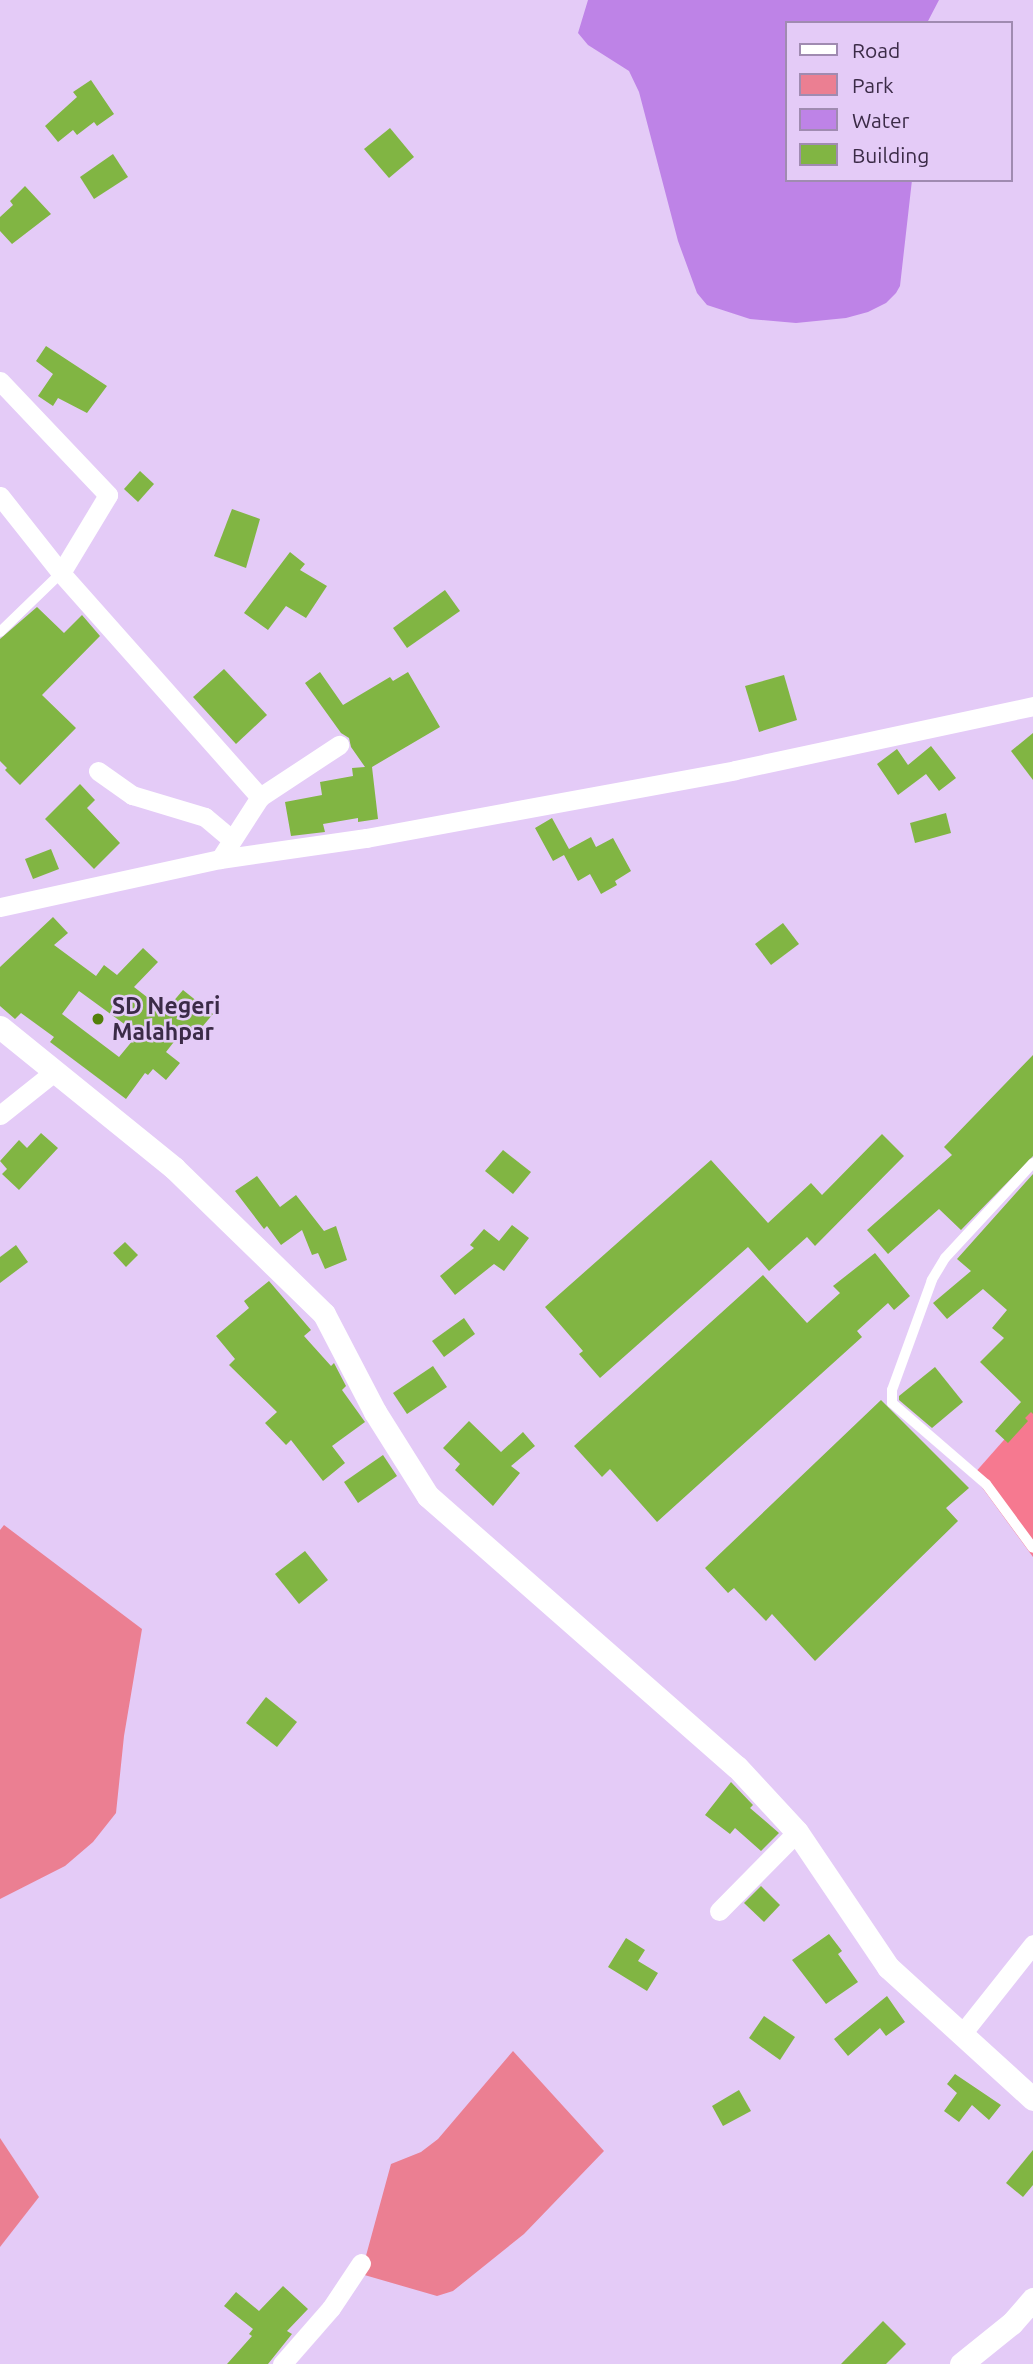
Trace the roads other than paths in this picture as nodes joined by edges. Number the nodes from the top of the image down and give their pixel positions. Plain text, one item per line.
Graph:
1 (0, 381) edge
2 (0, 496) edge
3 (61, 573) junction
4 (0, 632) edge
5 (1033, 706) edge
6 (339, 745) dead end
7 (98, 771) dead end
8 (260, 797) junction
9 (231, 839) junction
10 (220, 859) junction
11 (0, 907) edge
12 (0, 1027) edge
13 (54, 1072) junction
14 (0, 1115) edge
15 (1033, 1163) edge
16 (1033, 1548) edge
17 (797, 1832) junction
18 (719, 1911) dead end
19 (1033, 1944) edge
20 (961, 2035) junction
21 (1033, 2099) edge
22 (361, 2263) dead end
23 (1033, 2300) edge
24 (282, 2364) edge
25 (961, 2364) edge

1 - 3 street
2 - 3 street
3 - 4 lane
3 - 8 street
5 - 10 street
6 - 8 street
7 - 9 street
8 - 9 street
9 - 10 street
10 - 11 street
12 - 13 street
13 - 14 street
13 - 17 street
15 - 16 lane
17 - 18 street
17 - 20 street
19 - 20 street
20 - 21 street
22 - 24 street
23 - 25 street

